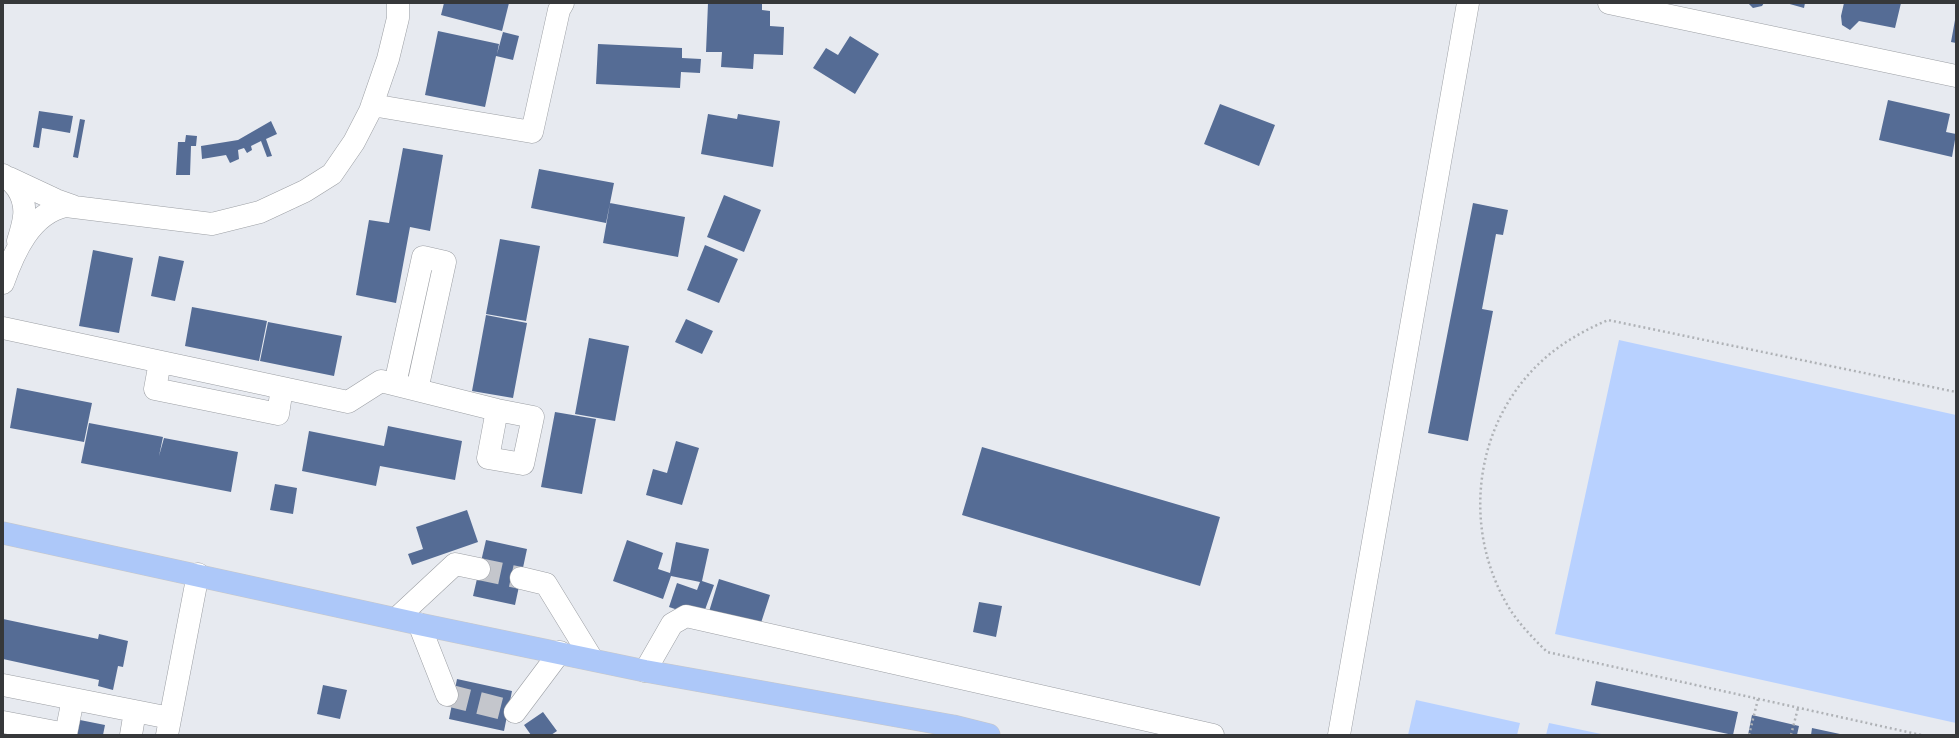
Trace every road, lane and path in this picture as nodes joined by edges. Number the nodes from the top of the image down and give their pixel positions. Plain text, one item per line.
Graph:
1 (398, 3) edge
2 (563, 3) edge
3 (1468, 3) edge
4 (1618, 4) edge
5 (1956, 76) edge
6 (372, 105) junction
7 (5, 176) edge
8 (76, 207) junction
9 (12, 258) junction
10 (3, 283) edge
11 (3, 328) edge
12 (395, 384) junction
13 (417, 390) junction
14 (1956, 392) edge
15 (497, 410) dead end
16 (3, 533) edge
17 (479, 570) tunnel mouth
18 (198, 574) junction
19 (521, 578) tunnel mouth
20 (397, 618) junction
21 (419, 624) junction
22 (560, 652) junction
23 (592, 659) junction
24 (645, 671) junction
25 (3, 685) edge
26 (447, 695) dead end
27 (73, 699) junction
28 (1758, 699) junction
29 (1798, 708) junction
30 (135, 711) junction
31 (515, 712) dead end
32 (3, 722) edge
33 (168, 726) edge
34 (131, 735) edge
35 (989, 735) edge
36 (1214, 735) edge
37 (1339, 735) edge
38 (1749, 735) edge
39 (1791, 735) edge
40 (1921, 735) edge

1 - 6 street
2 - 6 street
3 - 37 street
4 - 5 street
6 - 8 street
7 - 8 street
7 - 9 street
8 - 9 street
9 - 10 street
11 - 12 street
12 - 13 street
12 - 13 street
13 - 15 street
14 - 28 path
16 - 18 main road
17 - 20 street
18 - 20 main road
18 - 33 street
19 - 23 street
20 - 21 main road
21 - 22 main road
21 - 26 street
22 - 23 main road
22 - 31 street
23 - 24 main road
24 - 35 main road
24 - 36 street
25 - 27 street
27 - 30 street
27 - 32 street
28 - 29 path
28 - 38 path
29 - 39 path
29 - 40 path
30 - 33 street
30 - 34 street

